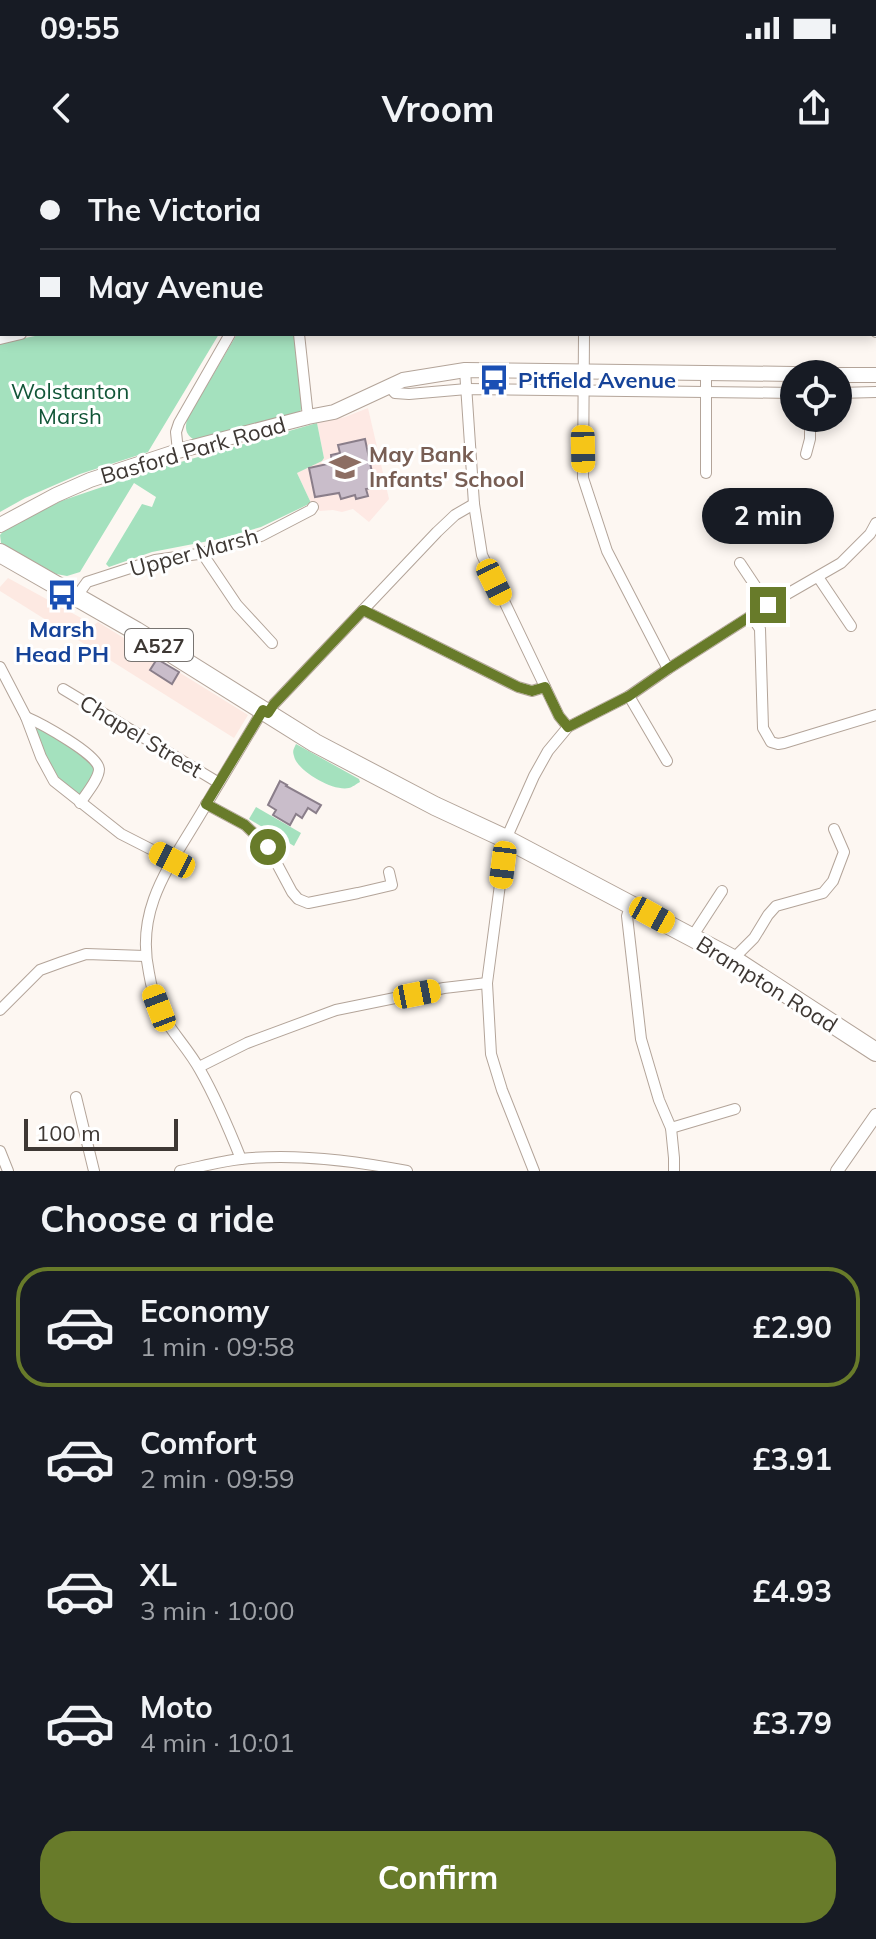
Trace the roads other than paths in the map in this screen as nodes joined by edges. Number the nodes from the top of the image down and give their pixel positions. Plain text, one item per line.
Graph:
1 (229, 336) edge
2 (299, 336) edge
3 (584, 336) edge
4 (465, 370) junction
5 (583, 371) junction
6 (706, 372) junction
7 (780, 374) edge
8 (852, 375) edge
9 (876, 375) edge
10 (389, 386) junction
11 (467, 389) junction
12 (582, 391) junction
13 (876, 392) edge
14 (705, 393) junction
15 (780, 393) edge
16 (852, 393) edge
17 (308, 417) junction
18 (810, 432) edge
19 (178, 451) junction
20 (806, 454) dead end
21 (706, 473) dead end
22 (474, 504) junction
23 (313, 507) dead end
24 (876, 523) edge
25 (0, 525) edge
26 (873, 536) edge
27 (0, 553) edge
28 (202, 553) junction
29 (740, 563) dead end
30 (818, 577) junction
31 (77, 596) junction
32 (768, 605) junction
33 (363, 610) junction
34 (752, 617) junction
35 (851, 626) dead end
36 (272, 643) dead end
37 (0, 667) edge
38 (668, 669) junction
39 (545, 687) junction
40 (63, 689) dead end
41 (629, 696) junction
42 (266, 712) junction
43 (876, 715) edge
44 (26, 717) junction
45 (568, 727) junction
46 (667, 761) dead end
47 (218, 786) junction
48 (80, 803) junction
49 (206, 804) junction
50 (834, 829) dead end
51 (506, 839) junction
52 (172, 860) junction
53 (389, 872) dead end
54 (722, 891) dead end
55 (631, 904) junction
56 (692, 937) junction
57 (145, 956) junction
58 (733, 959) junction
59 (487, 983) junction
60 (0, 1010) edge
61 (876, 1052) edge
62 (199, 1067) junction
63 (76, 1097) dead end
64 (735, 1109) dead end
65 (876, 1115) edge
66 (671, 1128) junction
67 (0, 1151) edge
68 (241, 1159) junction
69 (8, 1171) edge
70 (94, 1171) edge
71 (180, 1171) edge
72 (407, 1171) edge
73 (534, 1171) edge
74 (674, 1171) edge
75 (837, 1171) edge

1 - 19 street
2 - 17 street
3 - 5 street
4 - 5 main road, Basford Park Road
4 - 10 main road, Basford Park Road
4 - 11 street
5 - 6 main road, Basford Park Road
5 - 12 street
6 - 7 main road, Basford Park Road
6 - 14 street
8 - 9 main road
10 - 11 street
10 - 17 main road, Basford Park Road
11 - 12 street
11 - 22 street
12 - 14 street
12 - 38 street
13 - 16 street
14 - 15 street
14 - 21 street
17 - 19 main road, Basford Park Road
18 - 20 street
19 - 25 main road, Basford Park Road
22 - 33 street
22 - 39 street
23 - 28 street, Upper Marsh
24 - 26 street
26 - 30 street
27 - 31 highway, A527
28 - 31 street, Upper Marsh
28 - 36 street
29 - 32 street
30 - 32 street
30 - 35 street
31 - 42 highway, A527
32 - 34 street
33 - 39 street
33 - 42 street
34 - 38 street
34 - 43 street
37 - 44 street
38 - 41 street
39 - 45 street
40 - 47 street, Chapel Street
41 - 45 street
41 - 46 street
42 - 47 street
42 - 51 highway, Brampton Road / A527
44 - 48 street
44 - 48 street
45 - 51 street
47 - 49 street
48 - 52 street
49 - 52 street
49 - 53 street
50 - 58 street
51 - 55 highway, Brampton Road / A527
51 - 59 street
52 - 57 street
54 - 56 street
55 - 56 highway, Brampton Road / A527
55 - 66 street
56 - 58 highway, Brampton Road / A527
57 - 60 street
57 - 62 street
58 - 61 highway, Brampton Road / A527
59 - 62 street
59 - 73 street
62 - 68 street
63 - 70 street
64 - 66 street
65 - 75 street
66 - 74 street
67 - 69 street
68 - 71 street
68 - 72 street

